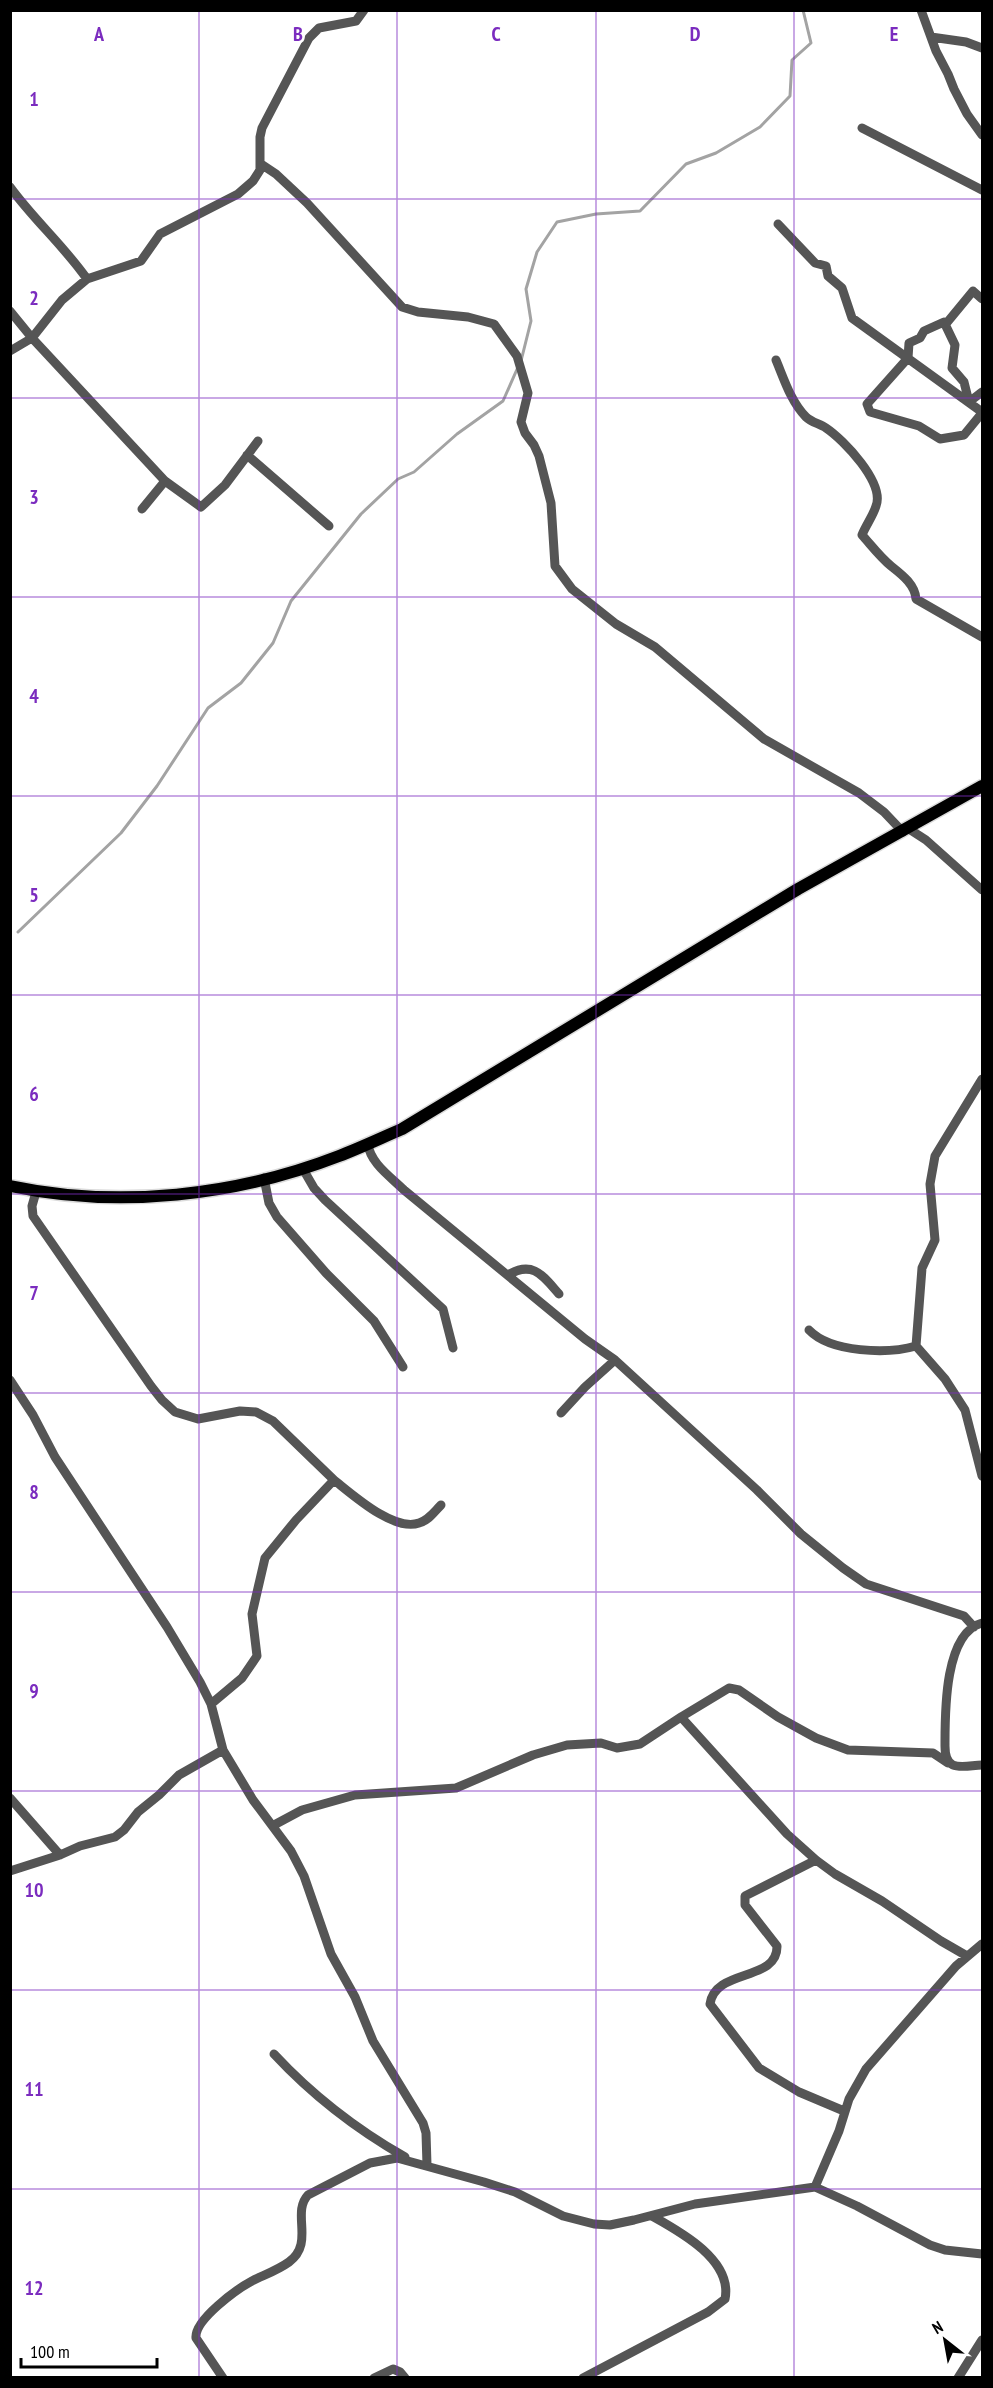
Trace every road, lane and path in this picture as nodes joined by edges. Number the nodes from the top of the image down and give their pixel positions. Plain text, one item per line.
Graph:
1 (364, 10) edge
2 (921, 10) edge
3 (931, 37) junction
4 (982, 48) edge
5 (862, 128) dead end
6 (982, 135) edge
7 (261, 164) junction
8 (10, 187) edge
9 (982, 190) edge
10 (777, 224) dead end
11 (87, 279) junction
12 (982, 299) edge
13 (10, 311) edge
14 (945, 325) junction
15 (32, 338) junction
16 (10, 351) edge
17 (908, 358) junction
18 (776, 360) dead end
19 (982, 392) edge
20 (969, 402) junction
21 (982, 413) edge
22 (258, 441) dead end
23 (247, 455) junction
24 (165, 481) junction
25 (142, 509) dead end
26 (329, 526) dead end
27 (982, 637) edge
28 (982, 786) edge
29 (906, 831) junction
30 (982, 890) edge
31 (982, 1079) edge
32 (368, 1144) junction
33 (303, 1168) junction
34 (264, 1178) junction
35 (10, 1186) edge
36 (36, 1192) junction
37 (508, 1275) junction
38 (559, 1294) dead end
39 (809, 1330) dead end
40 (916, 1346) junction
41 (453, 1348) dead end
42 (615, 1360) junction
43 (404, 1367) dead end
44 (10, 1380) edge
45 (561, 1413) dead end
46 (982, 1476) edge
47 (334, 1480) junction
48 (441, 1505) dead end
49 (978, 1625) edge
50 (211, 1704) junction
51 (681, 1717) junction
52 (223, 1750) junction
53 (948, 1763) junction
54 (982, 1765) edge
55 (10, 1798) edge
56 (274, 1825) junction
57 (60, 1855) junction
58 (816, 1860) junction
59 (10, 1871) edge
60 (982, 1944) edge
61 (967, 1956) junction
62 (274, 2054) dead end
63 (844, 2111) junction
64 (410, 2160) junction
65 (427, 2165) junction
66 (815, 2187) junction
67 (652, 2216) junction
68 (982, 2254) edge
69 (982, 2340) edge
70 (223, 2378) edge
71 (374, 2378) edge
72 (405, 2378) edge
73 (583, 2378) edge
74 (958, 2378) edge

1 - 7 street
2 - 3 street
3 - 4 street
3 - 6 street
5 - 9 street
7 - 11 street
7 - 29 street
8 - 11 street
10 - 17 street
11 - 15 street
12 - 14 street
13 - 15 street
14 - 17 street
14 - 20 street
15 - 16 street
15 - 24 street
17 - 20 street
17 - 21 street
18 - 27 street
19 - 20 street
20 - 21 street
22 - 23 street
23 - 24 street
23 - 26 street
24 - 25 street
28 - 29 main road
29 - 30 street
29 - 32 main road
31 - 40 street
32 - 33 main road
32 - 37 street
33 - 34 main road
33 - 41 street
34 - 36 main road
34 - 43 street
35 - 36 main road
36 - 47 street
37 - 38 street
37 - 42 street
39 - 40 street
40 - 46 street
42 - 45 street
42 - 49 street
44 - 50 street
47 - 48 street
47 - 50 street
49 - 53 street
50 - 52 street
51 - 53 street
51 - 56 street
51 - 58 street
52 - 56 street
52 - 57 street
53 - 54 street
55 - 57 street
56 - 65 street
57 - 59 street
58 - 61 street
58 - 63 street
60 - 61 street
61 - 63 street
62 - 64 street
63 - 66 street
64 - 65 street
64 - 70 street
65 - 67 street
66 - 67 street
66 - 68 street
67 - 73 street
69 - 74 street
71 - 72 street

